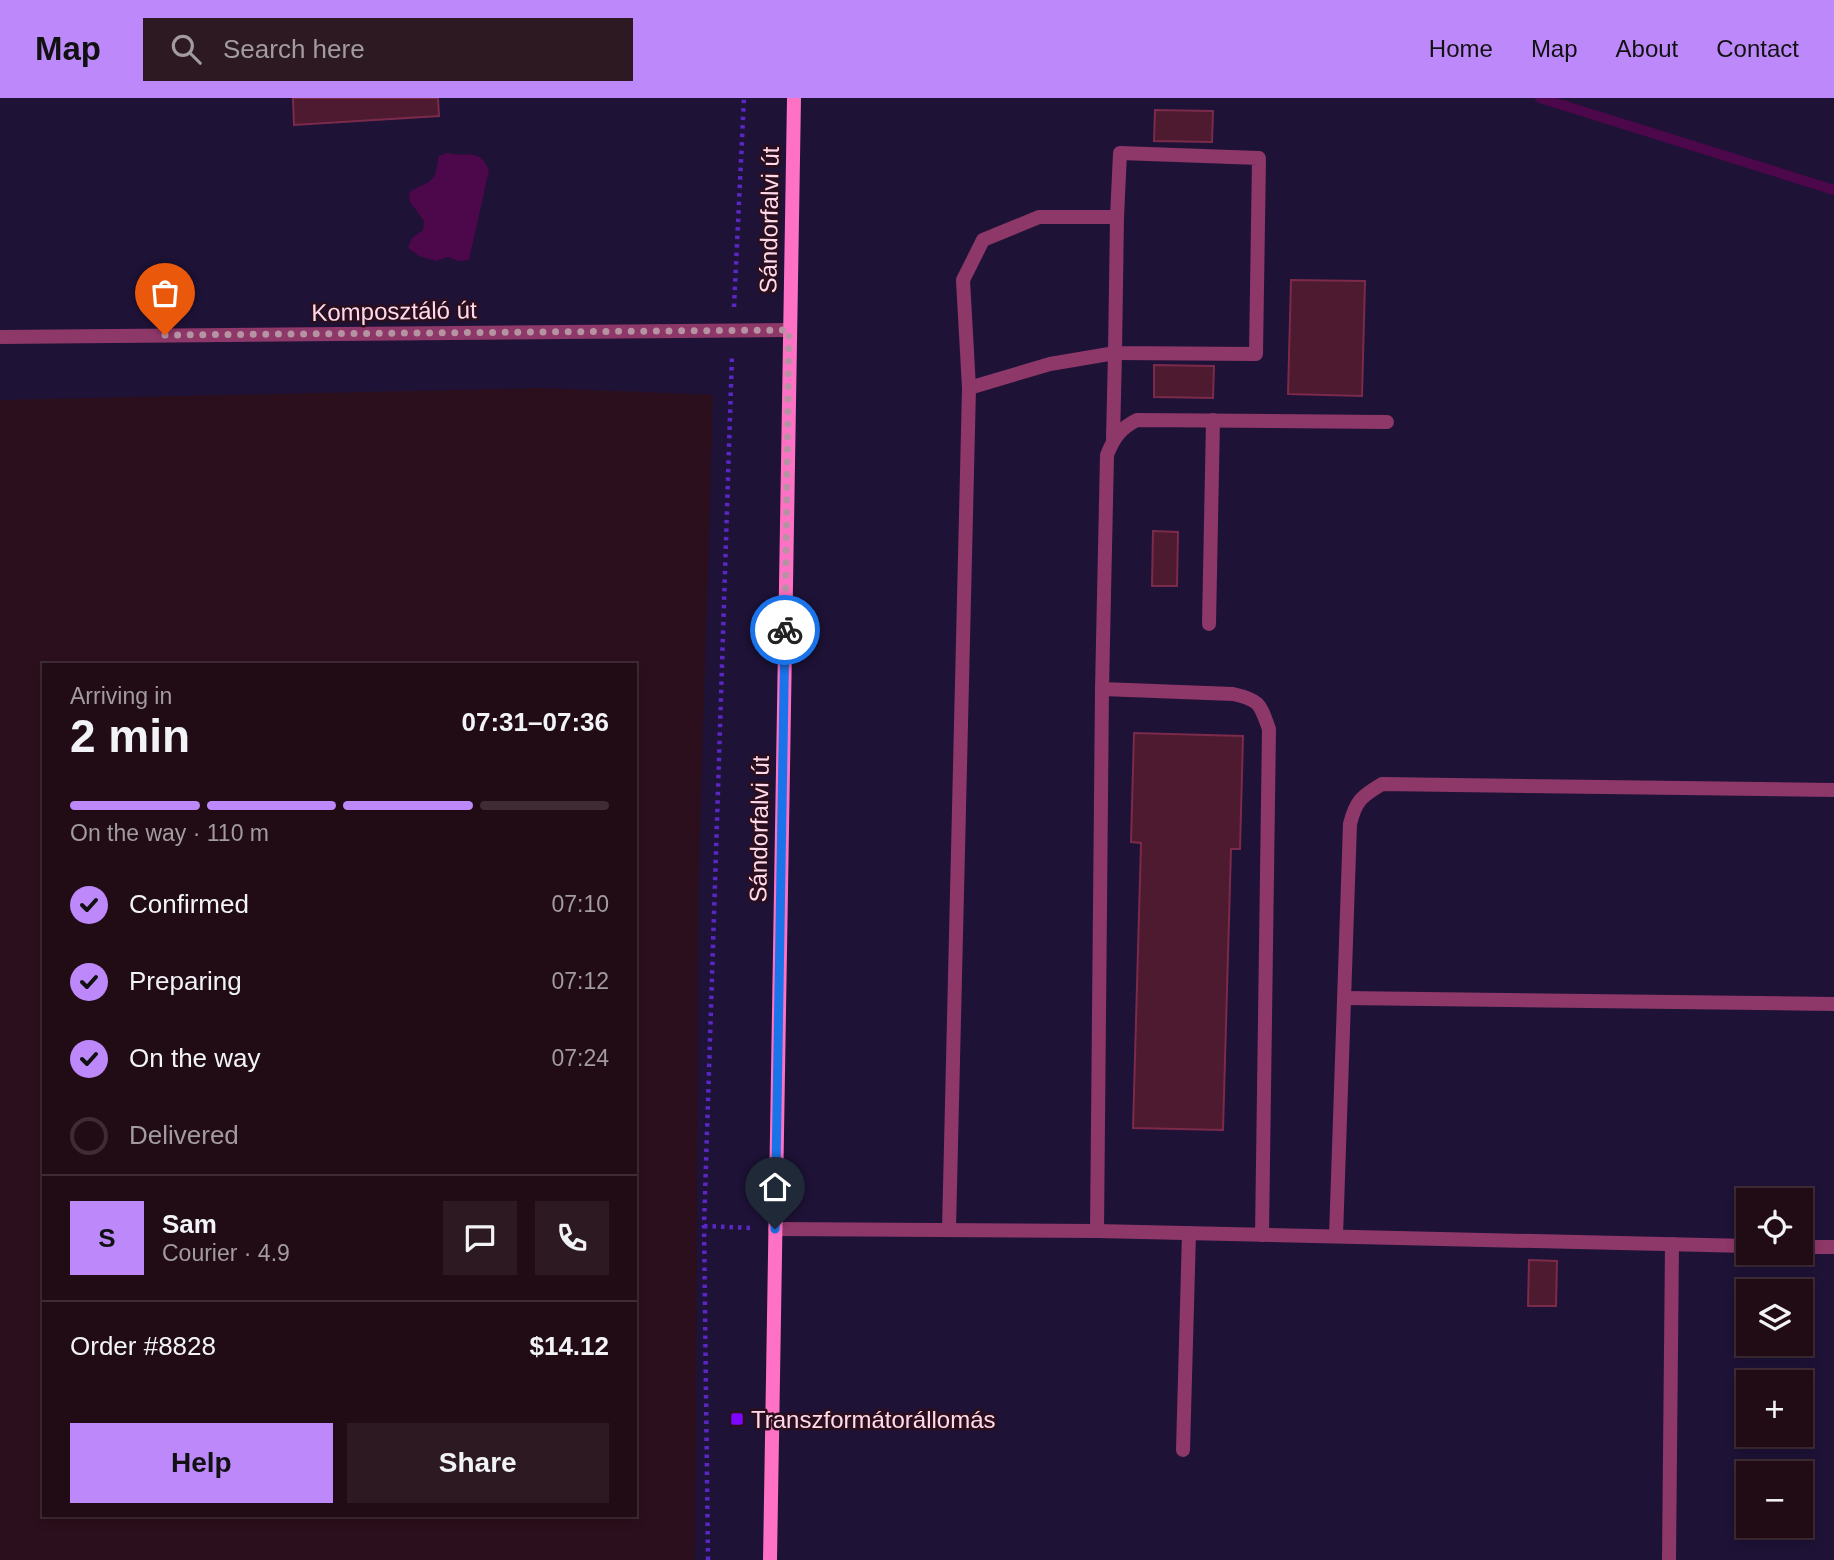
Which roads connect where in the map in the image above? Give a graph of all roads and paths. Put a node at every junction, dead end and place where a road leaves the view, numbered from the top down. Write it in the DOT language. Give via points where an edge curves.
graph roads {
  1 [pos="744,98"];
  2 [pos="794,98"];
  3 [pos="1118,217"];
  4 [pos="733,330"];
  5 [pos="789,330"];
  6 [pos="0,337"];
  7 [pos="1115,353"];
  8 [pos="968,388"];
  9 [pos="1213,420"];
  10 [pos="1387,422"];
  11 [pos="1113,439"];
  12 [pos="1209,624"];
  13 [pos="1102,689"];
  14 [pos="1834,790"];
  15 [pos="1344,998"];
  16 [pos="1834,1004"];
  17 [pos="704,1226"];
  18 [pos="775,1229"];
  19 [pos="949,1229"];
  20 [pos="1097,1231"];
  21 [pos="1189,1233"];
  22 [pos="1262,1235"];
  23 [pos="1336,1236"];
  24 [pos="1672,1244"];
  25 [pos="1736,1246"];
  26 [pos="1813,1247"];
  27 [pos="1834,1247"];
  28 [pos="1183,1450"];
  29 [pos="708,1560"];
  30 [pos="770,1560"];
  31 [pos="1669,1560"];
  1 -- 4 [label="path"];
  2 -- 5 [label="main road, Sándorfalvi út"];
  3 -- 7 [label="street"];
  3 -- 7 [label="street" via="1120,153 1259,158 1256,354"];
  3 -- 8 [label="street" via="1040,217 983,240 963,280"];
  4 -- 5 [label="street, Komposztáló út"];
  4 -- 6 [label="street, Komposztáló út"];
  4 -- 17 [label="path"];
  5 -- 18 [label="main road, Sándorfalvi út"];
  7 -- 8 [label="street" via="1050,364"];
  7 -- 11 [label="street"];
  8 -- 19 [label="street"];
  9 -- 10 [label="street"];
  9 -- 11 [label="street" via="1138,419"];
  9 -- 12 [label="street"];
  11 -- 13 [label="street" via="1107,454"];
  13 -- 20 [label="street"];
  13 -- 22 [label="street" via="1250,698 1261,708 1269,729"];
  14 -- 15 [label="street" via="1382,784 1354,807 1350,824"];
  15 -- 16 [label="street"];
  15 -- 23 [label="street"];
  17 -- 18 [label="path"];
  17 -- 29 [label="path"];
  18 -- 19 [label="street"];
  18 -- 30 [label="main road, Sándorfalvi út"];
  19 -- 20 [label="street"];
  20 -- 21 [label="street"];
  21 -- 22 [label="street"];
  21 -- 28 [label="street"];
  22 -- 23 [label="street"];
  23 -- 24 [label="street"];
  24 -- 25 [label="street"];
  24 -- 31 [label="street"];
  26 -- 27 [label="street"];
}
